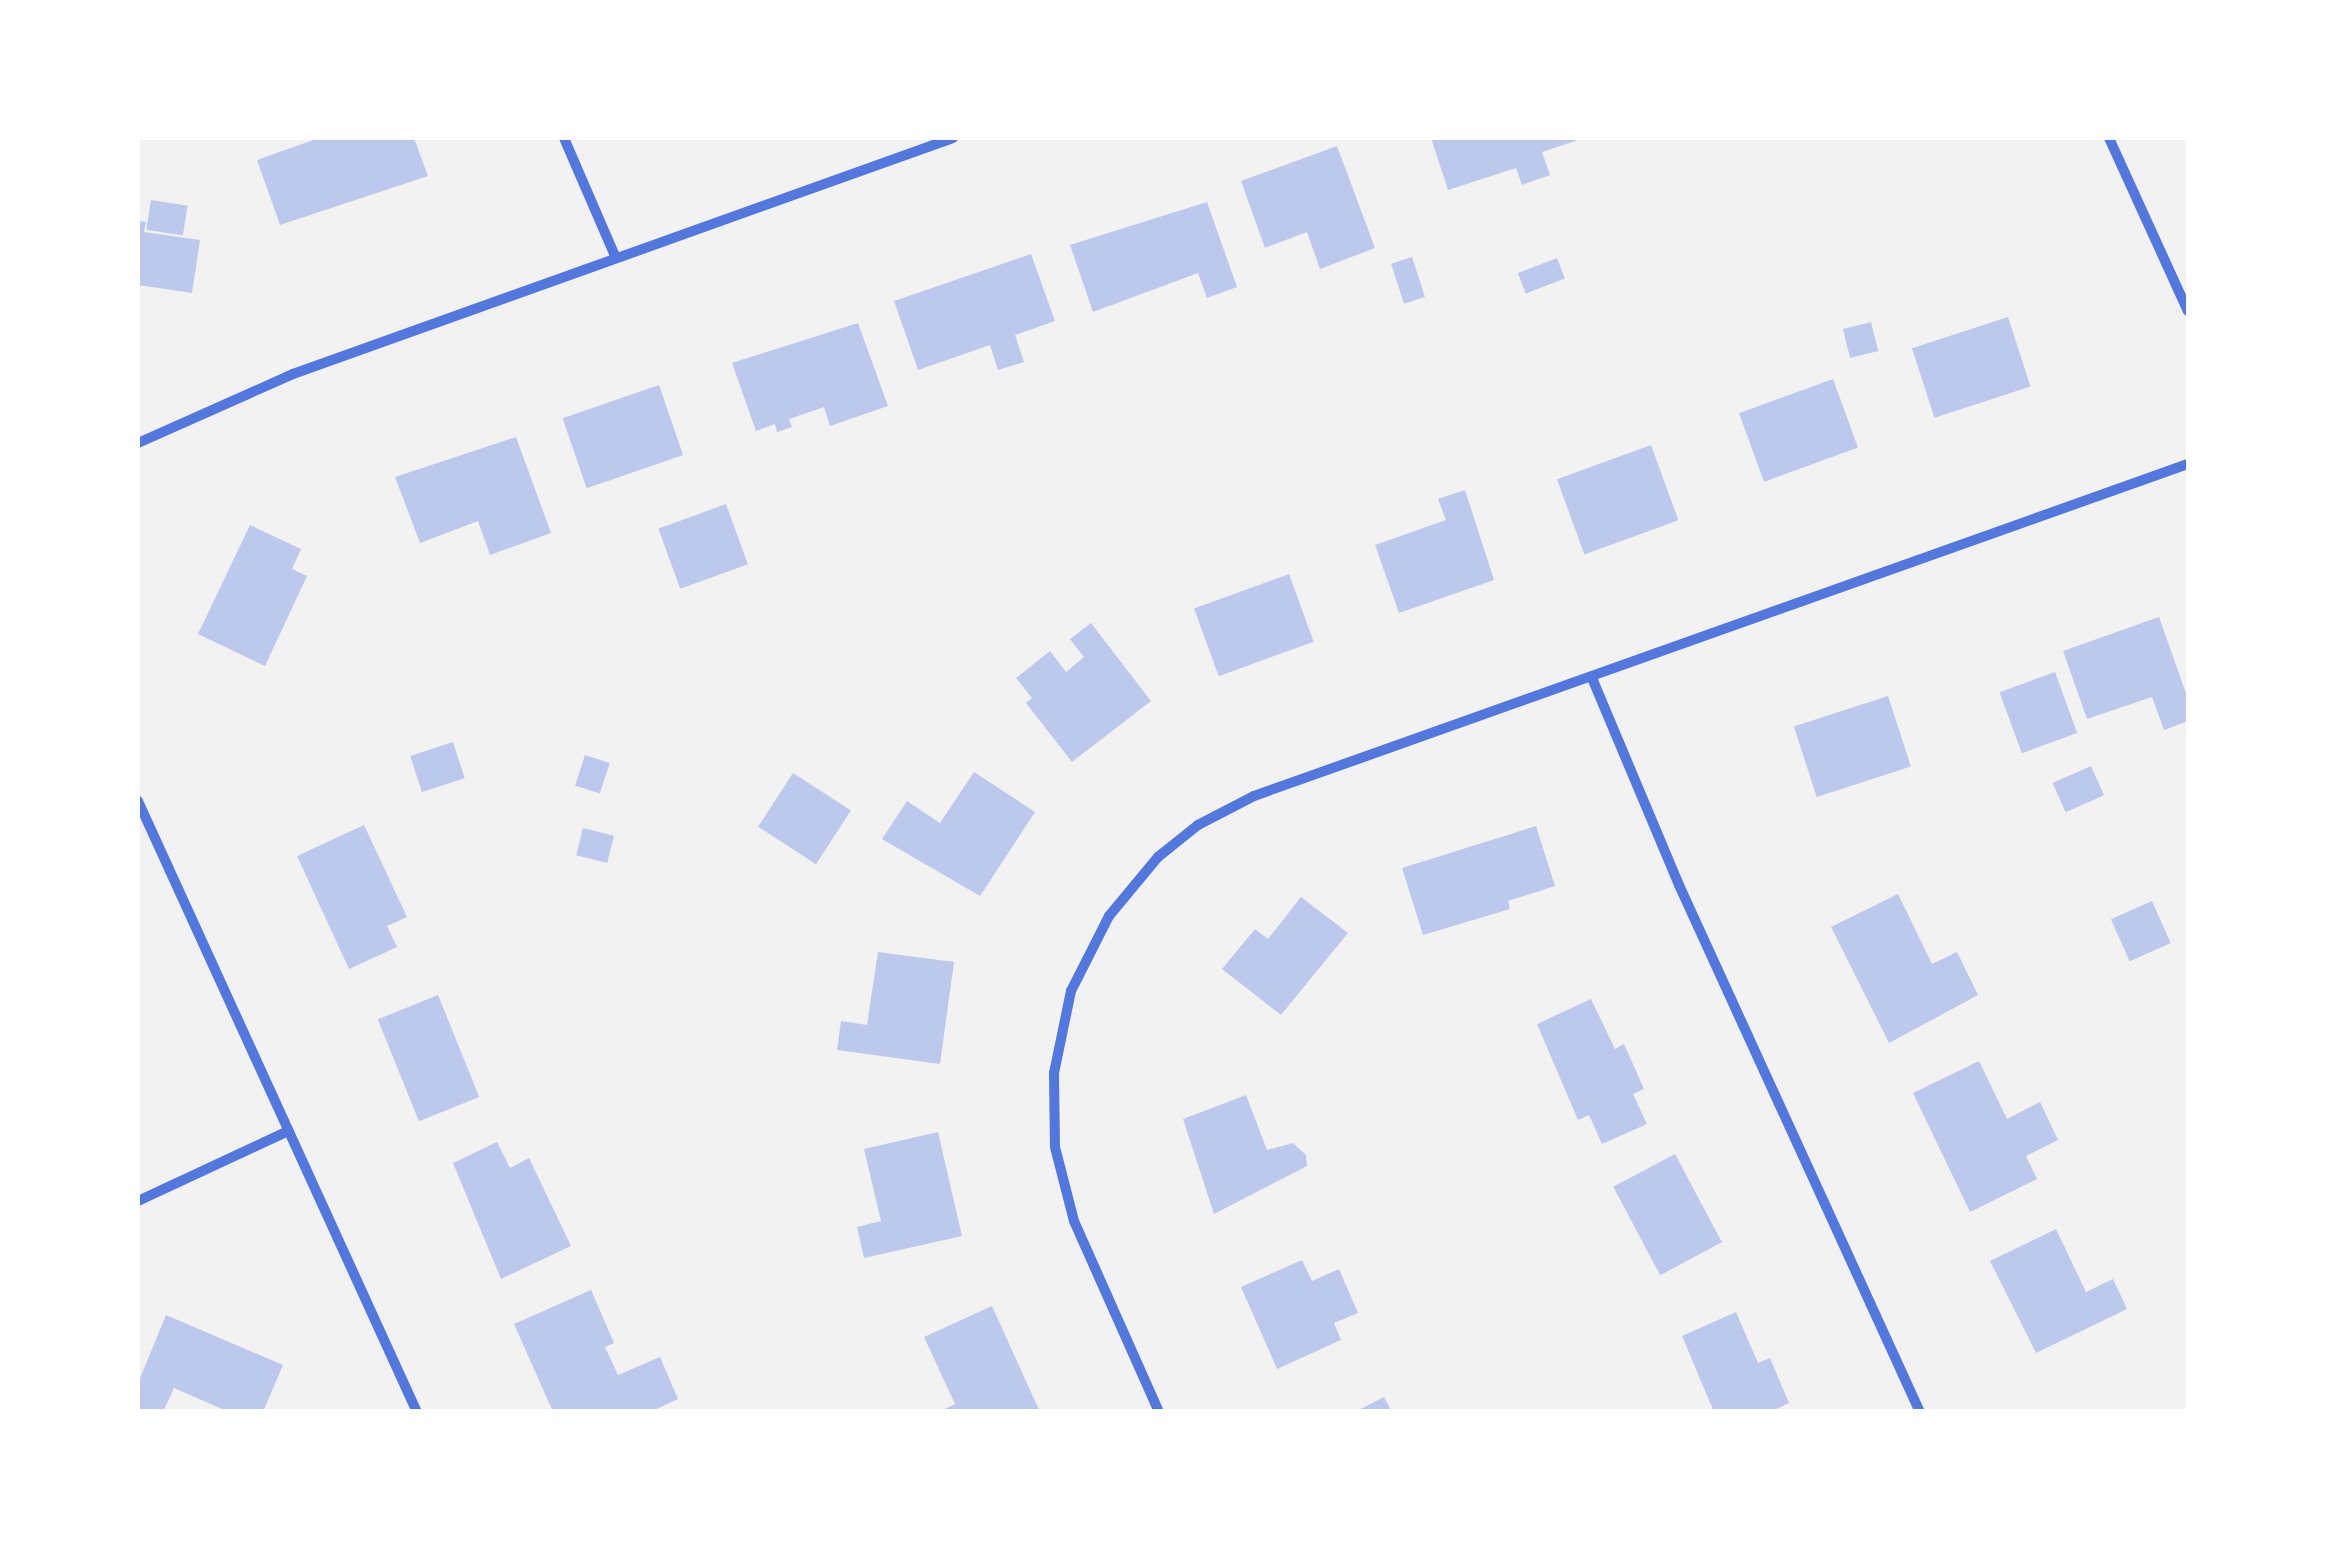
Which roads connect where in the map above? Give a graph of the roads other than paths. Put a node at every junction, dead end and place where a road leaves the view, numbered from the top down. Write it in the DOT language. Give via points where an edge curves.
graph roads {
  1 [pos="564,138"];
  2 [pos="953,138"];
  3 [pos="2109,138"];
  4 [pos="615,256"];
  5 [pos="2188,310"];
  6 [pos="138,443"];
  7 [pos="2188,464"];
  8 [pos="1592,678"];
  9 [pos="138,802"];
  10 [pos="288,1131"];
  11 [pos="138,1201"];
  12 [pos="417,1412"];
  13 [pos="1159,1412"];
  14 [pos="1920,1412"];
  1 -- 4 [label="street"];
  2 -- 4 [label="street"];
  3 -- 5 [label="street"];
  4 -- 6 [label="street" via="292,374"];
  7 -- 8 [label="street"];
  8 -- 13 [label="street" via="1254,796 1198,825 1158,857 1109,916 1071,991 1054,1072 1055,1147 1074,1221"];
  8 -- 14 [label="street" via="1679,885"];
  9 -- 10 [label="street"];
  10 -- 11 [label="street"];
  10 -- 12 [label="street"];
}
